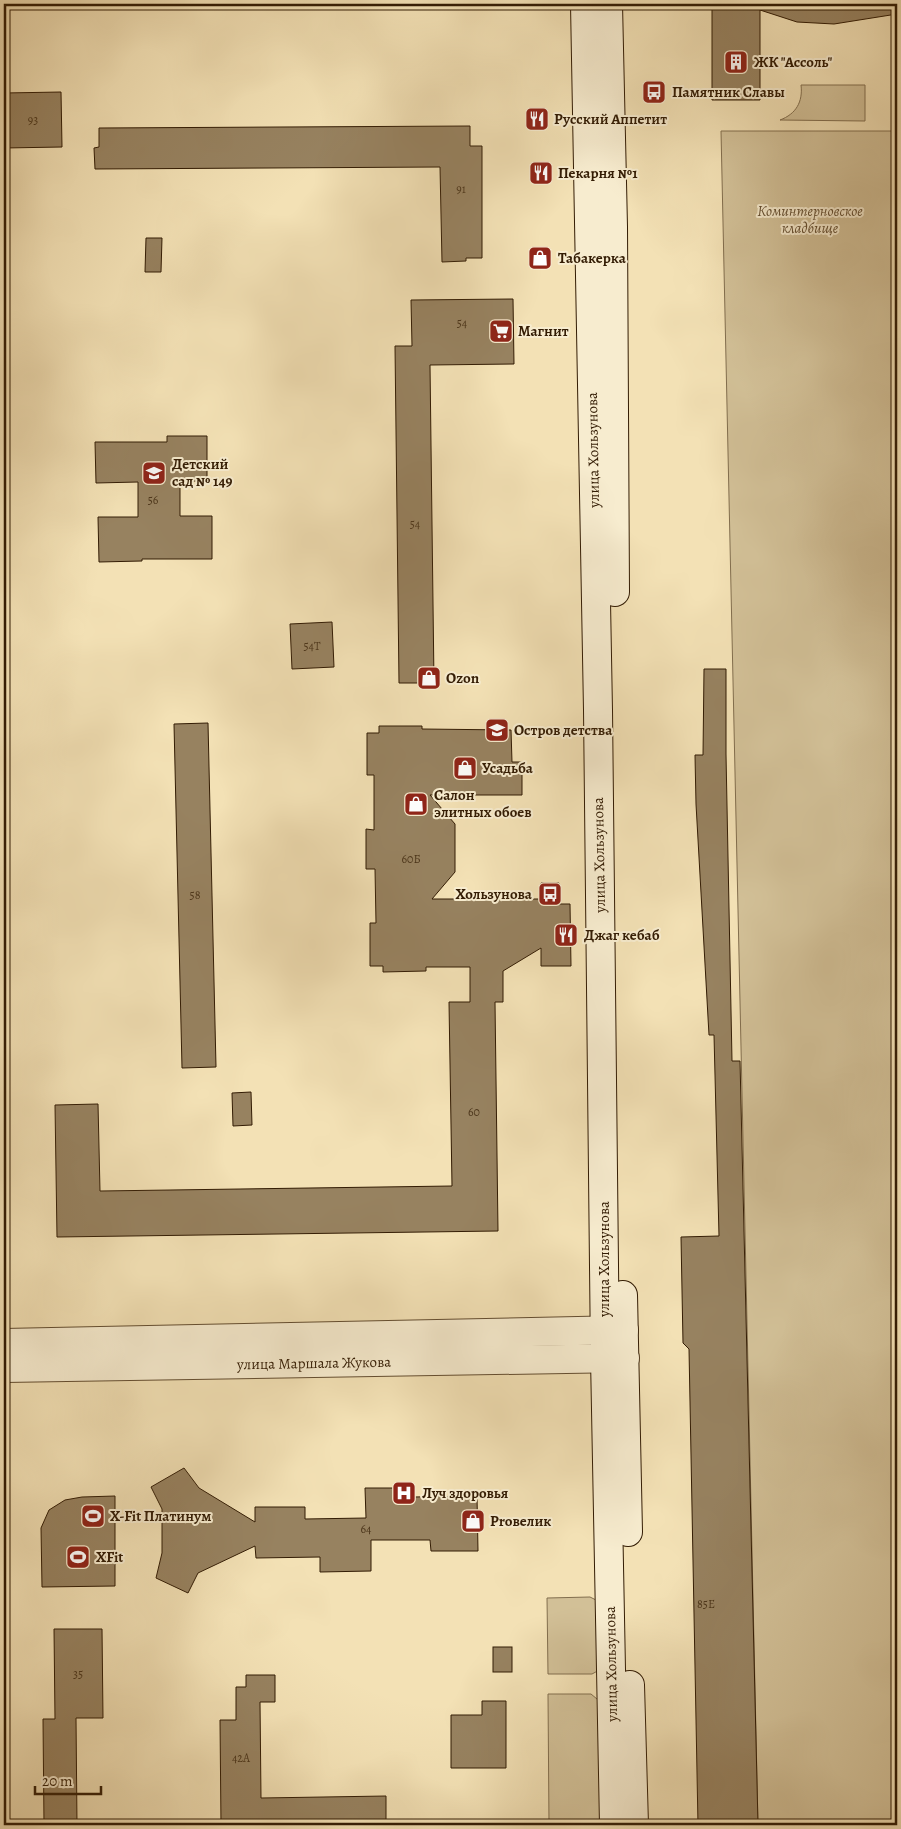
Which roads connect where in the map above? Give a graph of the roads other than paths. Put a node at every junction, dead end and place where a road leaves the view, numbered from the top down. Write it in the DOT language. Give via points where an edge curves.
graph roads {
  1 [pos="585,4"];
  2 [pos="608,4"];
  3 [pos="614,1331"];
  4 [pos="4,1343"];
  5 [pos="615,1358"];
  6 [pos="4,1368"];
  7 [pos="614,1825"];
  8 [pos="634,1825"];
  1 -- 3 [label="main road, улица Хользунова"];
  2 -- 3 [label="main road, улица Хользунова" via="613,227 616,855"];
  3 -- 4 [label="main road, улица Маршала Жукова"];
  3 -- 5 [label="main road, улица Хользунова"];
  5 -- 6 [label="main road, улица Маршала Жукова"];
  5 -- 7 [label="main road, улица Хользунова"];
  5 -- 8 [label="main road, улица Хользунова"];
}
